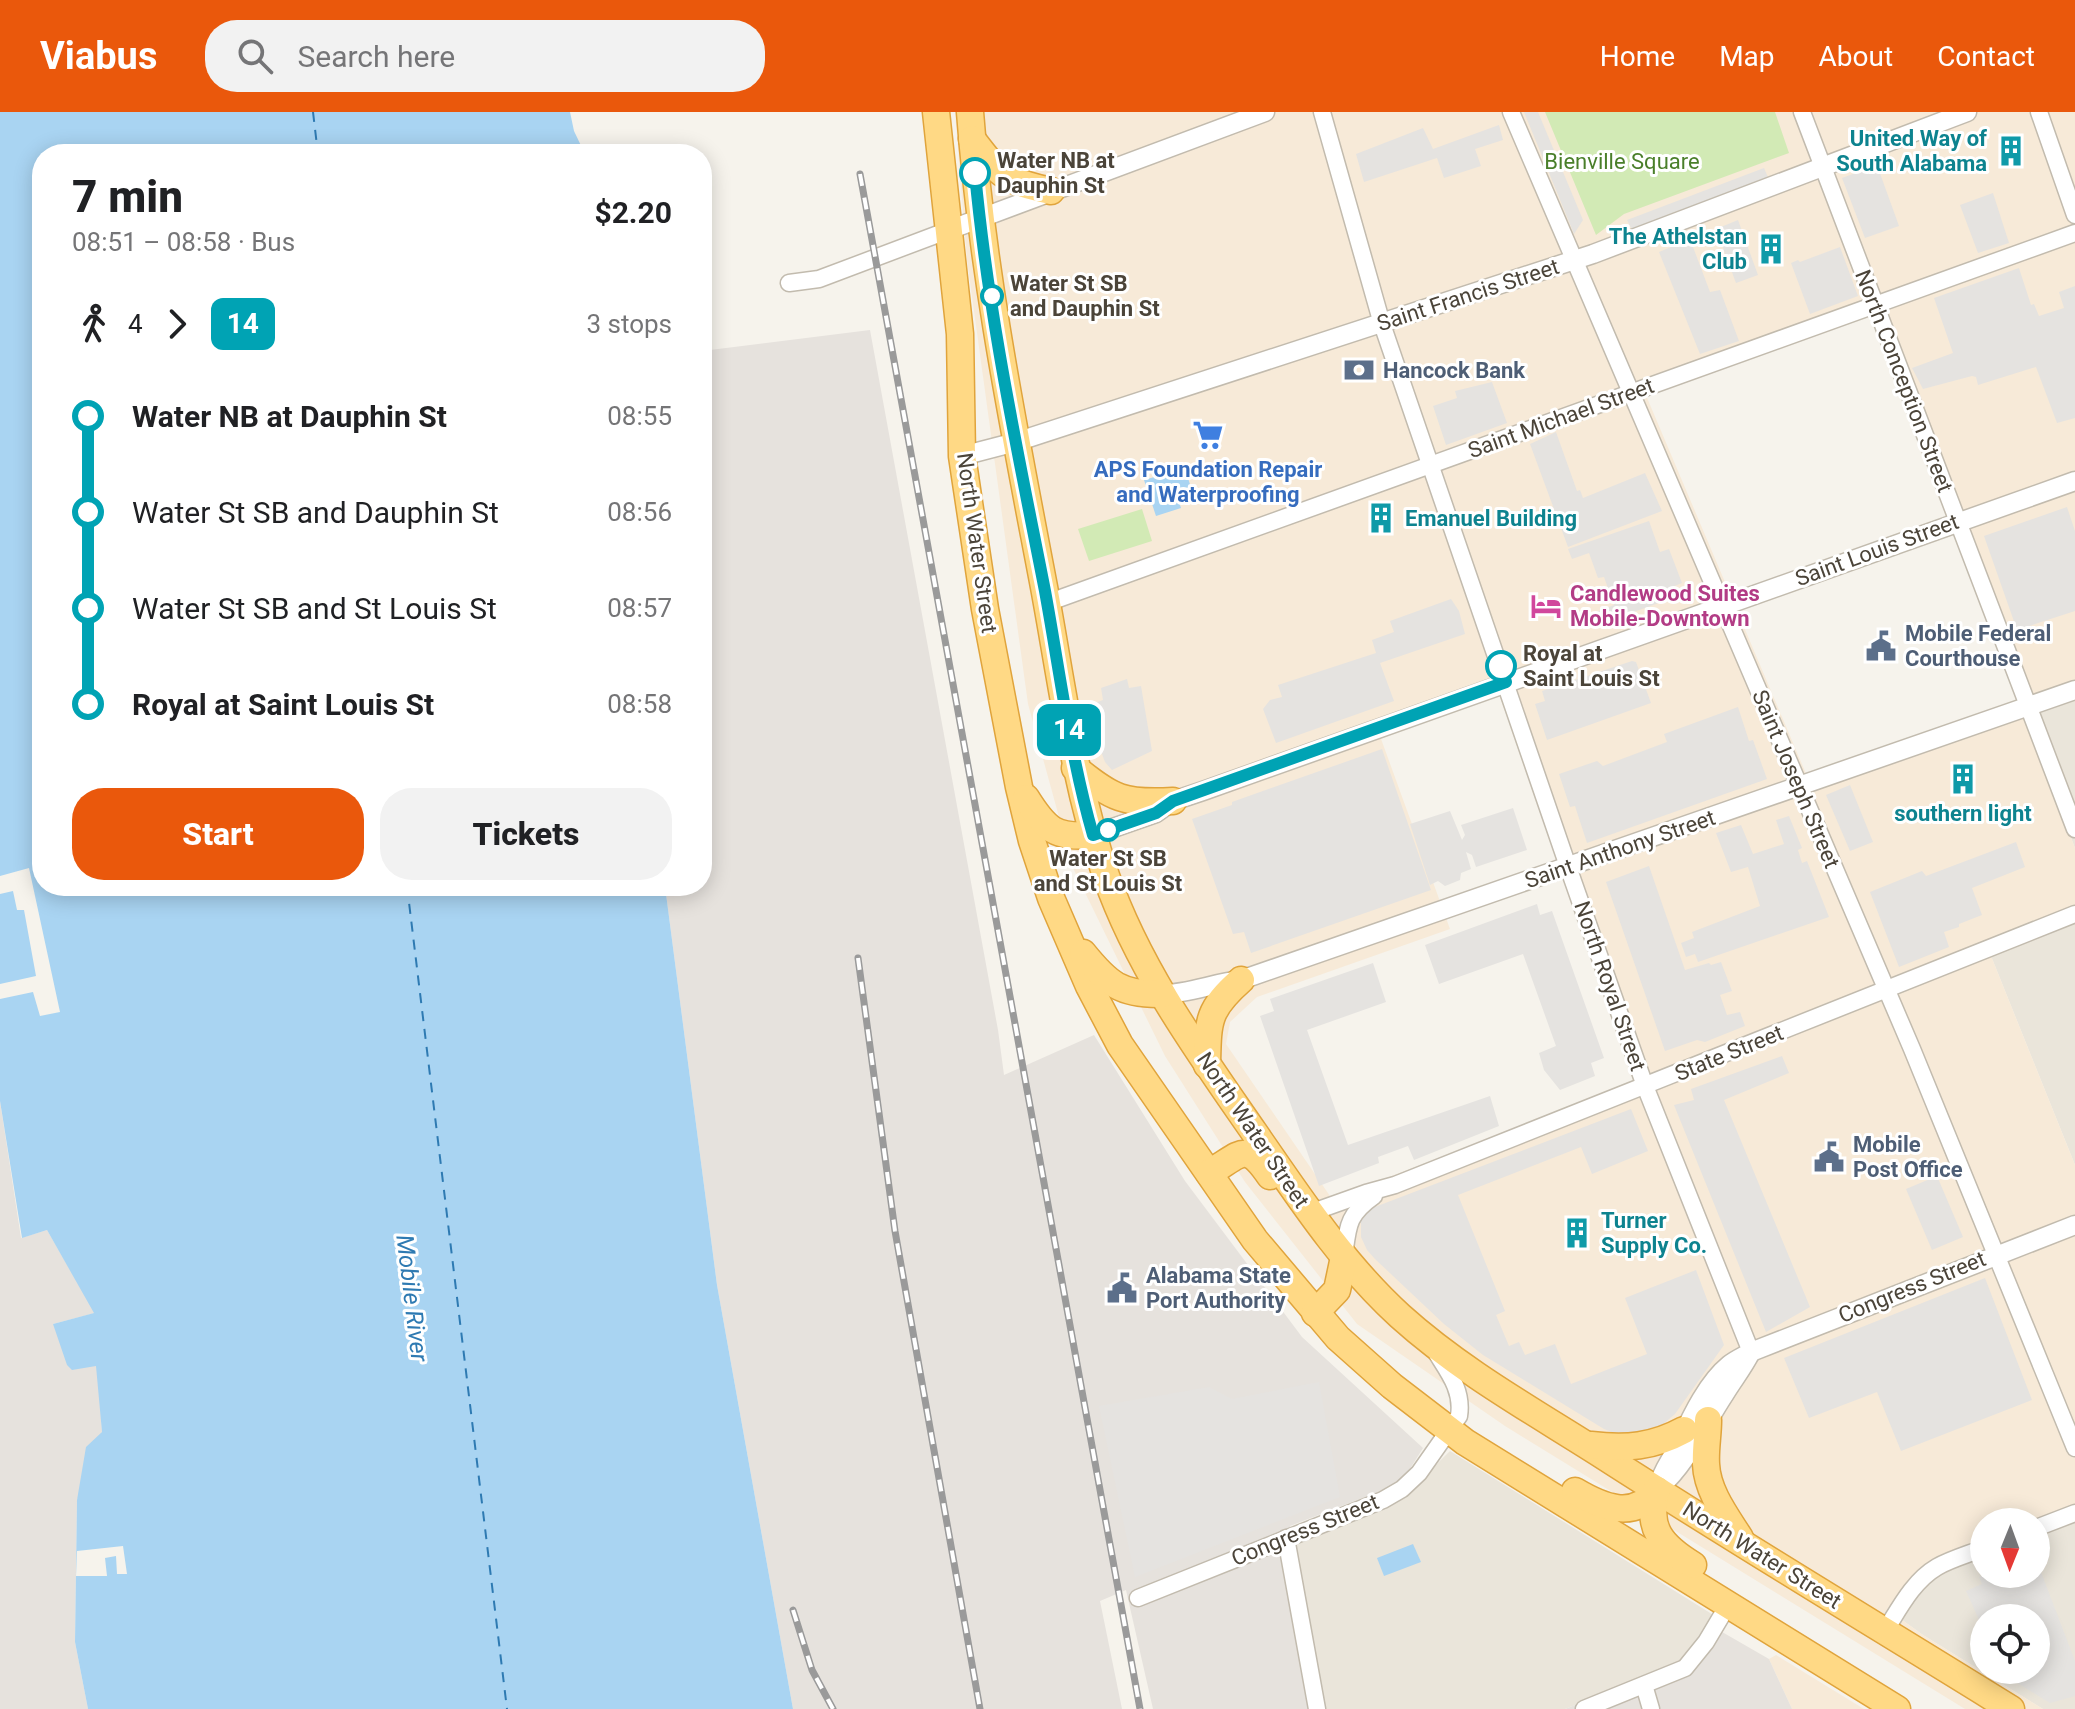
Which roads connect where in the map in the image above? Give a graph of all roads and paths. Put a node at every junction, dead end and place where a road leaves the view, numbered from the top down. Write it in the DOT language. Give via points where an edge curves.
graph roads {
  1 [pos="936,112"];
  2 [pos="970,112"];
  3 [pos="1265,112"];
  4 [pos="1322,112"];
  5 [pos="1511,112"];
  6 [pos="1802,112"];
  7 [pos="1967,112"];
  8 [pos="2039,112"];
  9 [pos="972,139"];
  10 [pos="1823,168"];
  11 [pos="1051,191"];
  12 [pos="2075,215"];
  13 [pos="979,219"];
  14 [pos="949,230"];
  15 [pos="2075,233"];
  16 [pos="1574,260"];
  17 [pos="789,283"];
  18 [pos="1875,306"];
  19 [pos="1382,324"];
  20 [pos="1633,392"];
  21 [pos="1016,442"];
  22 [pos="962,456"];
  23 [pos="1430,465"];
  24 [pos="2075,481"];
  25 [pos="1957,522"];
  26 [pos="1047,603"];
  27 [pos="1723,605"];
  28 [pos="1506,682"];
  29 [pos="2075,690"];
  30 [pos="2027,707"];
  31 [pos="1075,768"];
  32 [pos="1019,787"];
  33 [pos="1799,787"];
  34 [pos="1173,801"];
  35 [pos="2075,829"];
  36 [pos="1093,835"];
  37 [pos="1568,867"];
  38 [pos="1051,898"];
  39 [pos="2075,914"];
  40 [pos="1061,925"];
  41 [pos="1241,980"];
  42 [pos="1884,990"];
  43 [pos="1162,994"];
  44 [pos="1207,1065"];
  45 [pos="1645,1086"];
  46 [pos="1209,1173"];
  47 [pos="1382,1190"];
  48 [pos="1310,1213"];
  49 [pos="2075,1225"];
  50 [pos="1995,1254"];
  51 [pos="1344,1257"];
  52 [pos="1315,1313"];
  53 [pos="1427,1339"];
  54 [pos="1751,1352"];
  55 [pos="1696,1425"];
  56 [pos="1449,1431"];
  57 [pos="1585,1444"];
  58 [pos="1474,1447"];
  59 [pos="2075,1448"];
  60 [pos="1657,1490"];
  61 [pos="2075,1513"];
  62 [pos="2050,1523"];
  63 [pos="1286,1538"];
  64 [pos="1744,1544"];
  65 [pos="1970,1554"];
  66 [pos="1138,1598"];
  67 [pos="1728,1605"];
  68 [pos="1885,1631"];
  69 [pos="1835,1672"];
  70 [pos="1644,1685"];
  71 [pos="1317,1709"];
  72 [pos="1584,1709"];
  73 [pos="1651,1709"];
  74 [pos="1897,1709"];
  75 [pos="2011,1709"];
  1 -- 14 [label="highway, North Water Street"];
  2 -- 9 [label="highway, North Water Street"];
  3 -- 11 [label="street"];
  4 -- 19 [label="street, North Royal Street"];
  5 -- 16 [label="street, Saint Joseph Street"];
  6 -- 10 [label="street, North Conception Street"];
  7 -- 10 [label="street, Saint Francis Street"];
  8 -- 12 [label="street"];
  9 -- 11 [label="highway" via="999,173"];
  9 -- 13 [label="highway, North Water Street"];
  10 -- 16 [label="street, Saint Francis Street"];
  10 -- 18 [label="street, North Conception Street"];
  11 -- 13 [label="street"];
  13 -- 14 [label="street"];
  13 -- 21 [label="highway, North Water Street"];
  14 -- 17 [label="street" via="819,279"];
  14 -- 22 [label="highway, North Water Street" via="960,334"];
  15 -- 18 [label="street, Saint Michael Street"];
  16 -- 19 [label="street, Saint Francis Street"];
  16 -- 20 [label="street, Saint Joseph Street"];
  18 -- 20 [label="street, Saint Michael Street"];
  18 -- 25 [label="street, North Conception Street"];
  19 -- 21 [label="street, Saint Francis Street"];
  19 -- 23 [label="street, North Royal Street"];
  20 -- 23 [label="street, Saint Michael Street"];
  20 -- 27 [label="street, Saint Joseph Street"];
  21 -- 22 [label="street, Saint Francis Street"];
  21 -- 26 [label="highway, North Water Street"];
  22 -- 32 [label="highway, North Water Street"];
  23 -- 26 [label="street, Saint Michael Street"];
  23 -- 28 [label="street, North Royal Street"];
  24 -- 25 [label="street, Saint Louis Street"];
  25 -- 27 [label="street, Saint Louis Street"];
  25 -- 30 [label="street, North Conception Street"];
  26 -- 31 [label="highway, North Water Street"];
  27 -- 28 [label="street, Saint Louis Street"];
  27 -- 33 [label="street, Saint Joseph Street"];
  28 -- 34 [label="street, Saint Louis Street"];
  28 -- 37 [label="street, North Royal Street"];
  29 -- 30 [label="street, Saint Anthony Street"];
  30 -- 33 [label="street, Saint Anthony Street"];
  30 -- 35 [label="street, North Conception Street"];
  31 -- 34 [label="highway" via="1122,800"];
  31 -- 36 [label="highway, North Water Street"];
  32 -- 36 [label="highway" via="1047,827 1061,835"];
  32 -- 38 [label="highway, North Water Street"];
  33 -- 37 [label="street, Saint Anthony Street"];
  33 -- 42 [label="street, Saint Joseph Street"];
  34 -- 36 [label="street, Saint Louis Street" via="1156,813"];
  36 -- 38 [label="highway" via="1057,858"];
  36 -- 43 [label="highway, North Water Street" via="1132,939"];
  37 -- 41 [label="street, Saint Anthony Street"];
  37 -- 45 [label="street, North Royal Street"];
  38 -- 40 [label="highway, North Water Street"];
  39 -- 42 [label="street, State Street"];
  40 -- 43 [label="highway" via="1117,987 1139,995"];
  40 -- 46 [label="highway, North Water Street" via="1120,1045"];
  41 -- 43 [label="street, Saint Anthony Street"];
  41 -- 44 [label="highway" via="1214,1009"];
  42 -- 45 [label="street, State Street"];
  42 -- 50 [label="street, Saint Joseph Street"];
  43 -- 44 [label="highway, North Water Street"];
  44 -- 48 [label="highway, North Water Street"];
  45 -- 47 [label="street, State Street"];
  45 -- 54 [label="street, North Royal Street"];
  46 -- 48 [label="highway" via="1239,1155 1253,1155 1286,1198"];
  46 -- 52 [label="highway, North Water Street"];
  47 -- 48 [label="street, State Street"];
  47 -- 51 [label="street, State Street" via="1354,1211"];
  48 -- 51 [label="highway, North Water Street"];
  49 -- 50 [label="street, Congress Street"];
  50 -- 54 [label="street, Congress Street"];
  50 -- 59 [label="street, Saint Joseph Street"];
  51 -- 52 [label="highway" via="1337,1290"];
  51 -- 53 [label="highway, North Water Street"];
  52 -- 56 [label="highway, North Water Street"];
  53 -- 56 [label="street" via="1459,1393 1459,1416"];
  53 -- 57 [label="highway, North Water Street"];
  54 -- 55 [label="street, Congress Street" via="1741,1372"];
  54 -- 55 [label="street, Congress Street" via="1728,1365 1706,1393"];
  55 -- 57 [label="highway" via="1642,1447"];
  55 -- 60 [label="street, Congress Street" via="1661,1472"];
  55 -- 60 [label="street, Congress Street" via="1675,1474"];
  55 -- 64 [label="highway" via="1708,1478"];
  56 -- 58 [label="highway, North Water Street"];
  56 -- 63 [label="street, Congress Street" via="1402,1489"];
  57 -- 60 [label="highway, North Water Street"];
  58 -- 60 [label="highway" via="1530,1464 1606,1507 1636,1507"];
  58 -- 67 [label="highway, North Water Street"];
  60 -- 64 [label="highway, North Water Street"];
  60 -- 69 [label="highway" via="1652,1517 1670,1549 1794,1628"];
  61 -- 62 [label="street"];
  63 -- 66 [label="street, Congress Street"];
  63 -- 71 [label="street"];
  64 -- 68 [label="highway, North Water Street"];
  65 -- 68 [label="street" via="1924,1576"];
  67 -- 69 [label="highway, North Water Street"];
  67 -- 70 [label="street" via="1685,1668"];
  68 -- 75 [label="highway, North Water Street"];
  69 -- 74 [label="highway, North Water Street"];
  70 -- 72 [label="street"];
  70 -- 73 [label="street"];
}
